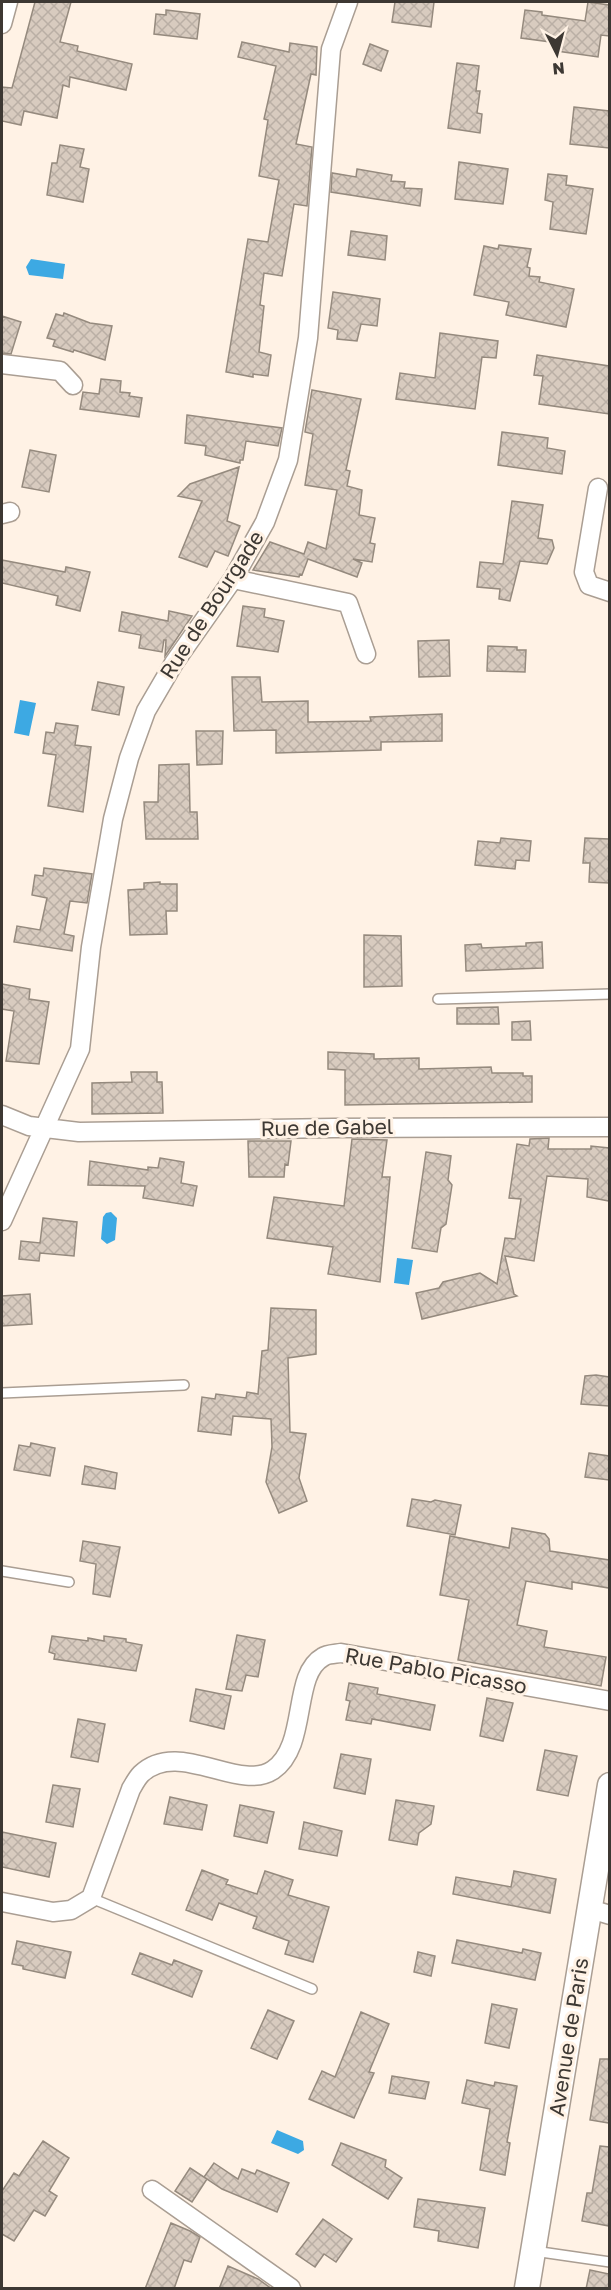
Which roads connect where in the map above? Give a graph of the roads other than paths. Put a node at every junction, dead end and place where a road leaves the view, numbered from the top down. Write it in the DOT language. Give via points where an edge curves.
graph roads {
  1 [pos="8,2"];
  2 [pos="348,2"];
  3 [pos="2,24"];
  4 [pos="2,364"];
  5 [pos="73,385"];
  6 [pos="598,488"];
  7 [pos="233,579"];
  8 [pos="609,592"];
  9 [pos="366,654"];
  10 [pos="609,994"];
  11 [pos="438,999"];
  12 [pos="2,1115"];
  13 [pos="609,1127"];
  14 [pos="44,1128"];
  15 [pos="2,1221"];
  16 [pos="184,1384"];
  17 [pos="2,1393"];
  18 [pos="2,1571"];
  19 [pos="69,1582"];
  20 [pos="609,1701"];
  21 [pos="609,1785"];
  22 [pos="91,1898"];
  23 [pos="2,1902"];
  24 [pos="599,1912"];
  25 [pos="312,1989"];
  26 [pos="152,2190"];
  27 [pos="534,2251"];
  28 [pos="609,2262"];
  29 [pos="291,2289"];
  30 [pos="527,2289"];
  1 -- 3 [label="street"];
  2 -- 7 [label="street, Rue de Bourgade" via="331,49 308,338 288,460 265,522"];
  4 -- 5 [label="street" via="60,371"];
  6 -- 8 [label="street" via="584,572 589,585"];
  7 -- 9 [label="street" via="348,603"];
  7 -- 14 [label="street, Rue de Bourgade" via="174,663 146,711 129,758 113,819 93,935 80,1049"];
  10 -- 11 [label="lane"];
  12 -- 14 [label="street, Rue de Gabel"];
  13 -- 14 [label="street, Rue de Gabel" via="79,1132"];
  14 -- 15 [label="street, Rue de Bourgade"];
  16 -- 17 [label="lane"];
  18 -- 19 [label="lane"];
  20 -- 22 [label="street, Rue Pablo Picasso" via="341,1653 323,1657 309,1671 292,1745 271,1772 252,1776 179,1761 158,1763 141,1774 131,1789"];
  21 -- 24 [label="main road, Avenue de Paris"];
  22 -- 23 [label="street" via="71,1910 53,1912"];
  22 -- 25 [label="lane"];
  24 -- 27 [label="main road, Avenue de Paris"];
  26 -- 29 [label="street"];
  27 -- 28 [label="lane"];
  27 -- 30 [label="main road, Avenue de Paris"];
}
